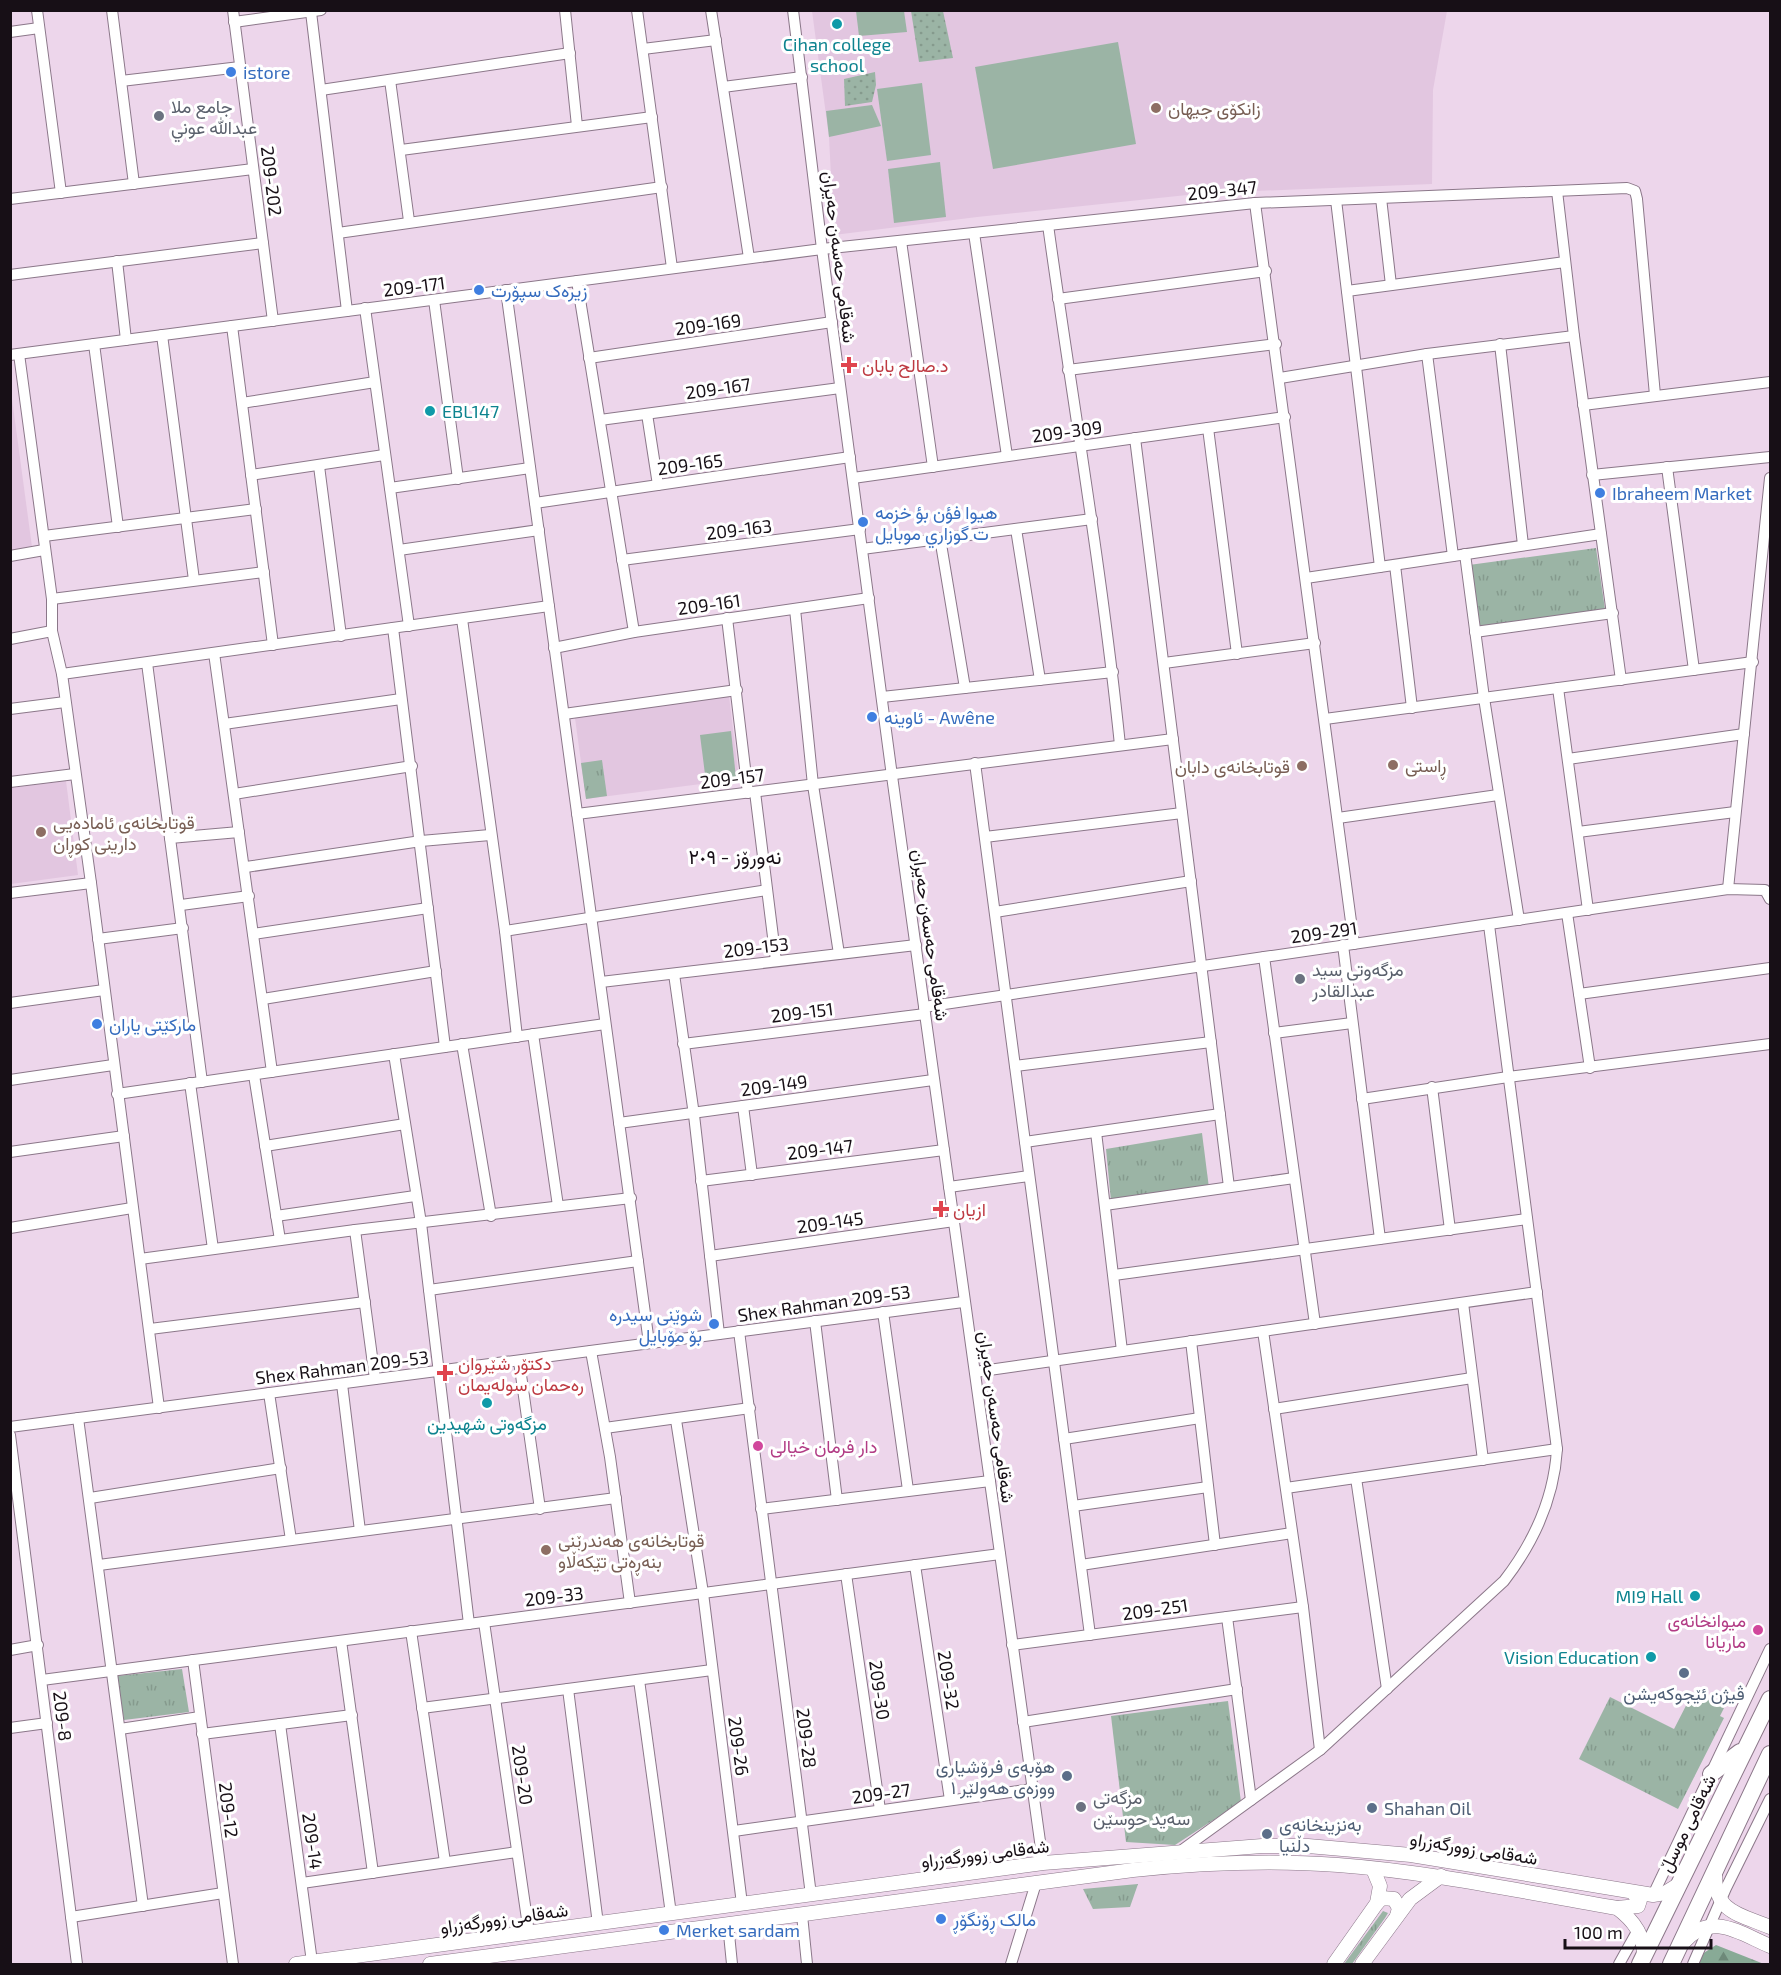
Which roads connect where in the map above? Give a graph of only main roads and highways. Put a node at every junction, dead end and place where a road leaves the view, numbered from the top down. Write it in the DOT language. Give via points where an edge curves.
graph roads {
  1 [pos="1770,1698"];
  2 [pos="1750,1740"];
  3 [pos="1770,1754"];
  4 [pos="1711,1774"];
  5 [pos="1373,1869"];
  6 [pos="1715,1870"];
  7 [pos="1441,1876"];
  8 [pos="1678,1885"];
  9 [pos="1634,1894"];
  10 [pos="1377,1903"];
  11 [pos="1617,1908"];
  12 [pos="1740,1914"];
  13 [pos="1397,1916"];
  14 [pos="571,1927"];
  15 [pos="1770,1927"];
  16 [pos="1733,1931"];
  17 [pos="573,1946"];
  18 [pos="1770,1946"];
  19 [pos="1679,1948"];
  20 [pos="1642,1960"];
  21 [pos="430,1964"];
  22 [pos="296,1965"];
  23 [pos="1334,1965"];
  24 [pos="1362,1965"];
  25 [pos="1671,1965"];
  1 -- 2 [label="highway, شەقامی موسڵ"];
  2 -- 4 [label="highway" via="1733,1759"];
  2 -- 8 [label="highway, شەقامی موسڵ"];
  3 -- 6 [label="highway"];
  5 -- 7 [label="main road, شەقامی زوورگەزراو"];
  5 -- 10 [label="main road" via="1380,1886"];
  5 -- 17 [label="main road, شەقامی زوورگەزراو" via="1282,1863 1189,1864"];
  6 -- 12 [label="main road" via="1721,1903"];
  6 -- 19 [label="highway"];
  7 -- 11 [label="main road, شەقامی زوورگەزراو"];
  7 -- 13 [label="main road" via="1420,1890"];
  8 -- 9 [label="main road, شەقامی زوورگەزراو" via="1665,1893"];
  8 -- 20 [label="highway, شەقامی موسڵ"];
  9 -- 11 [label="main road" via="1640,1899 1638,1906"];
  9 -- 14 [label="main road, شەقامی زوورگەزراو" via="1445,1860 1262,1846 1043,1863"];
  10 -- 13 [label="main road" via="1382,1898 1394,1899 1400,1908"];
  10 -- 23 [label="main road"];
  11 -- 20 [label="main road" via="1638,1930"];
  12 -- 15 [label="main road"];
  12 -- 16 [label="main road" via="1731,1913 1725,1918 1726,1926"];
  13 -- 24 [label="main road"];
  14 -- 17 [label="main road"];
  14 -- 22 [label="main road, شەقامی زوورگەزراو"];
  16 -- 18 [label="main road"];
  16 -- 19 [label="main road" via="1712,1924 1700,1928"];
  17 -- 21 [label="main road, شەقامی زوورگەزراو"];
  19 -- 25 [label="highway"];
}
